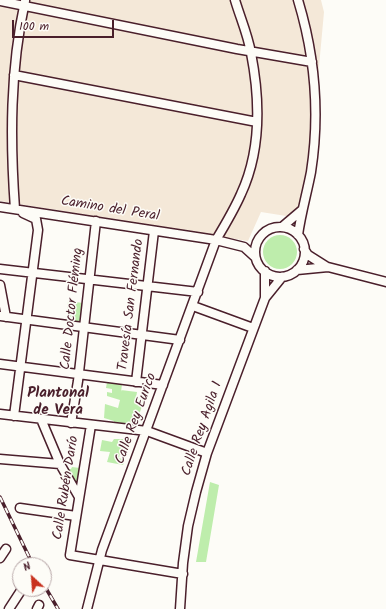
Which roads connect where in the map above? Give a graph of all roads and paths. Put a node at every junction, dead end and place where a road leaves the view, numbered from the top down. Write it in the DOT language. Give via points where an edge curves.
graph roads {
  1 [pos="235,0"];
  2 [pos="298,0"];
  3 [pos="0,1"];
  4 [pos="24,2"];
  5 [pos="251,51"];
  6 [pos="312,62"];
  7 [pos="14,75"];
  8 [pos="257,122"];
  9 [pos="0,207"];
  10 [pos="18,209"];
  11 [pos="302,210"];
  12 [pos="96,221"];
  13 [pos="282,227"];
  14 [pos="154,231"];
  15 [pos="298,235"];
  16 [pos="259,238"];
  17 [pos="216,240"];
  18 [pos="240,246"];
  19 [pos="304,249"];
  20 [pos="255,257"];
  21 [pos="328,267"];
  22 [pos="0,269"];
  23 [pos="297,270"];
  24 [pos="265,271"];
  25 [pos="32,273"];
  26 [pos="282,277"];
  27 [pos="90,279"];
  28 [pos="386,282"];
  29 [pos="0,285"];
  30 [pos="148,286"];
  31 [pos="198,292"];
  32 [pos="265,298"];
  33 [pos="193,306"];
  34 [pos="3,317"];
  35 [pos="26,320"];
  36 [pos="84,328"];
  37 [pos="253,328"];
  38 [pos="142,335"];
  39 [pos="180,340"];
  40 [pos="0,364"];
  41 [pos="21,366"];
  42 [pos="79,374"];
  43 [pos="136,382"];
  44 [pos="163,385"];
  45 [pos="0,414"];
  46 [pos="14,416"];
  47 [pos="41,419"];
  48 [pos="71,423"];
  49 [pos="91,425"];
  50 [pos="146,432"];
  51 [pos="207,453"];
  52 [pos="0,459"];
  53 [pos="60,464"];
  54 [pos="79,497"];
  55 [pos="20,508"];
  56 [pos="76,516"];
  57 [pos="6,549"];
  58 [pos="0,558"];
  59 [pos="99,560"];
  60 [pos="183,574"];
  61 [pos="16,597"];
  62 [pos="8,609"];
  63 [pos="87,609"];
  64 [pos="180,609"];
  1 -- 5 [label="street, Calle Rey Eurico"];
  2 -- 6 [label="street"];
  3 -- 4 [label="street"];
  4 -- 5 [label="street"];
  4 -- 7 [label="street"];
  5 -- 6 [label="street"];
  5 -- 8 [label="street, Calle Rey Eurico" via="258,104"];
  6 -- 11 [label="street" via="315,82 315,138"];
  7 -- 8 [label="street"];
  7 -- 10 [label="street" via="11,156"];
  8 -- 17 [label="street, Calle Rey Eurico" via="251,164 242,193"];
  9 -- 10 [label="street, Camino del Peral"];
  10 -- 12 [label="street, Camino del Peral"];
  10 -- 25 [label="street" via="36,219 38,224"];
  11 -- 13 [label="street"];
  11 -- 15 [label="street"];
  12 -- 14 [label="street, Camino del Peral"];
  12 -- 27 [label="street, Calle Doctor Fléming"];
  13 -- 15 [label="street" via="293,230"];
  13 -- 16 [label="street" via="267,231"];
  14 -- 17 [label="street, Camino del Peral"];
  14 -- 30 [label="street, Travesía San Fernando"];
  15 -- 19 [label="street"];
  16 -- 18 [label="street"];
  16 -- 20 [label="street" via="255,247"];
  17 -- 18 [label="street, Camino del Peral"];
  17 -- 31 [label="street, Calle Rey Eurico"];
  18 -- 20 [label="street"];
  19 -- 21 [label="street" via="308,255"];
  19 -- 23 [label="street" via="304,256"];
  20 -- 24 [label="street"];
  21 -- 23 [label="street"];
  21 -- 28 [label="street"];
  22 -- 25 [label="street"];
  23 -- 26 [label="street"];
  24 -- 26 [label="street"];
  24 -- 32 [label="street, Calle Rey Agila I"];
  25 -- 27 [label="street"];
  25 -- 35 [label="street"];
  26 -- 32 [label="street, Calle Rey Agila I"];
  27 -- 30 [label="street"];
  27 -- 36 [label="street, Calle Doctor Fléming"];
  29 -- 34 [label="street"];
  30 -- 31 [label="street"];
  30 -- 38 [label="street, Travesía San Fernando"];
  31 -- 33 [label="street, Calle Rey Eurico"];
  32 -- 37 [label="street, Calle Rey Agila I"];
  33 -- 37 [label="street"];
  33 -- 39 [label="street, Calle Rey Eurico"];
  34 -- 35 [label="street"];
  35 -- 36 [label="street"];
  35 -- 41 [label="street"];
  36 -- 38 [label="street"];
  36 -- 42 [label="street, Calle Doctor Fléming"];
  37 -- 51 [label="street, Calle Rey Agila I"];
  38 -- 39 [label="street"];
  38 -- 43 [label="street, Travesía San Fernando"];
  39 -- 44 [label="street, Calle Rey Eurico"];
  40 -- 41 [label="street"];
  41 -- 42 [label="street"];
  41 -- 46 [label="street"];
  42 -- 43 [label="street"];
  42 -- 48 [label="street, Calle Doctor Fléming"];
  43 -- 44 [label="street"];
  44 -- 50 [label="street, Calle Rey Eurico"];
  45 -- 46 [label="street"];
  46 -- 47 [label="street"];
  47 -- 48 [label="street"];
  47 -- 53 [label="street"];
  48 -- 49 [label="street"];
  49 -- 50 [label="street"];
  49 -- 54 [label="street, Calle Rubén Darío"];
  50 -- 51 [label="street"];
  50 -- 59 [label="street, Calle Rey Eurico"];
  51 -- 60 [label="street, Calle Rey Agila I" via="188,526"];
  52 -- 53 [label="street"];
  53 -- 54 [label="street"];
  54 -- 56 [label="street, Calle Rubén Darío"];
  55 -- 56 [label="street"];
  56 -- 59 [label="street, Calle Rubén Darío" via="70,555"];
  57 -- 58 [label="street"];
  59 -- 60 [label="street"];
  59 -- 63 [label="street, Calle Rey Eurico"];
  60 -- 64 [label="street, Calle Rey Agila I"];
  61 -- 62 [label="street"];
}
